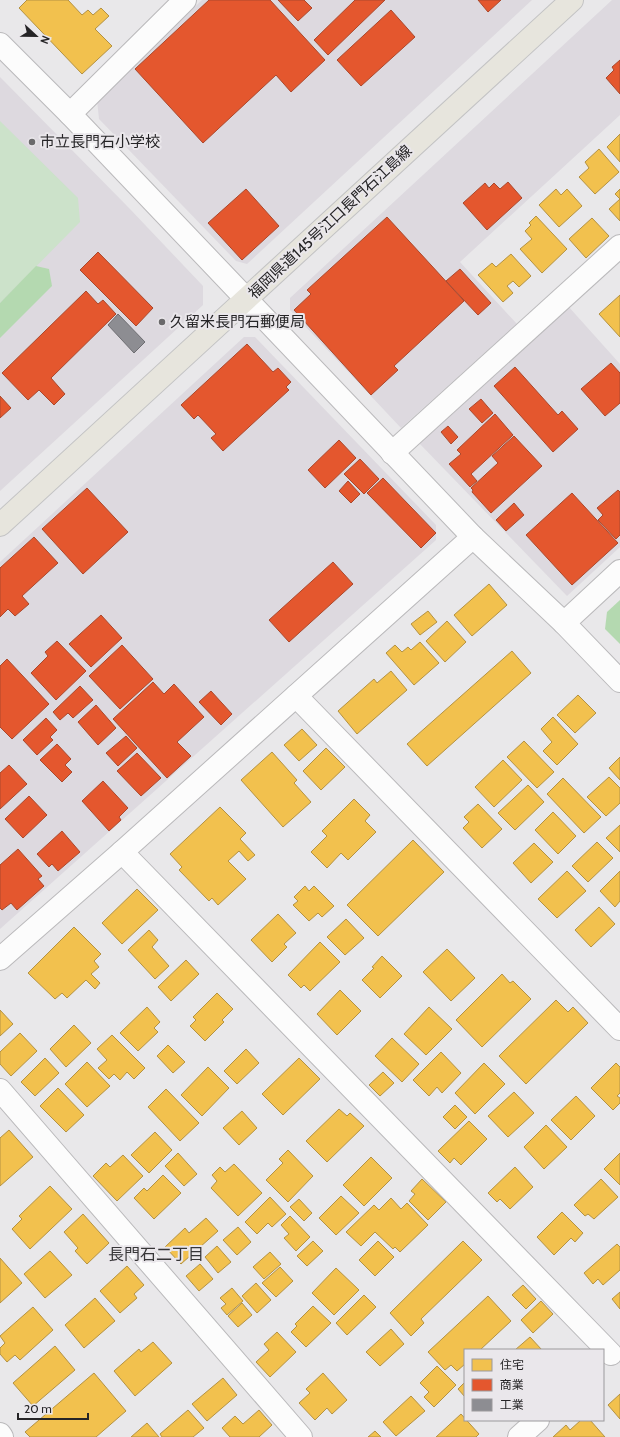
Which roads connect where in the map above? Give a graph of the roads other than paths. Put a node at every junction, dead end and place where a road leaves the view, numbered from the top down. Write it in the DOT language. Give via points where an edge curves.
graph roads {
  1 [pos="186,0"];
  2 [pos="572,0"];
  3 [pos="0,44"];
  4 [pos="70,114"];
  5 [pos="620,246"];
  6 [pos="246,300"];
  7 [pos="392,453"];
  8 [pos="0,525"];
  9 [pos="473,537"];
  10 [pos="620,571"];
  11 [pos="564,623"];
  12 [pos="620,681"];
  13 [pos="296,696"];
  14 [pos="122,852"];
  15 [pos="0,959"];
  16 [pos="620,1029"];
  17 [pos="0,1090"];
  18 [pos="611,1353"];
  19 [pos="537,1421"];
  20 [pos="0,1434"];
  21 [pos="2,1437"];
  22 [pos="301,1437"];
  23 [pos="520,1437"];
  1 -- 4 [label="street"];
  2 -- 6 [label="main road, 福岡県道145号江口長門石江島線"];
  3 -- 4 [label="street"];
  4 -- 6 [label="street"];
  5 -- 7 [label="street"];
  6 -- 7 [label="street"];
  6 -- 8 [label="main road, 福岡県道145号江口長門石江島線"];
  7 -- 9 [label="street"];
  9 -- 11 [label="street"];
  9 -- 13 [label="street"];
  10 -- 11 [label="street"];
  11 -- 12 [label="street"];
  13 -- 14 [label="street"];
  13 -- 16 [label="street"];
  14 -- 15 [label="street"];
  14 -- 18 [label="street"];
  17 -- 22 [label="street"];
  19 -- 23 [label="street"];
  20 -- 21 [label="street"];
}
